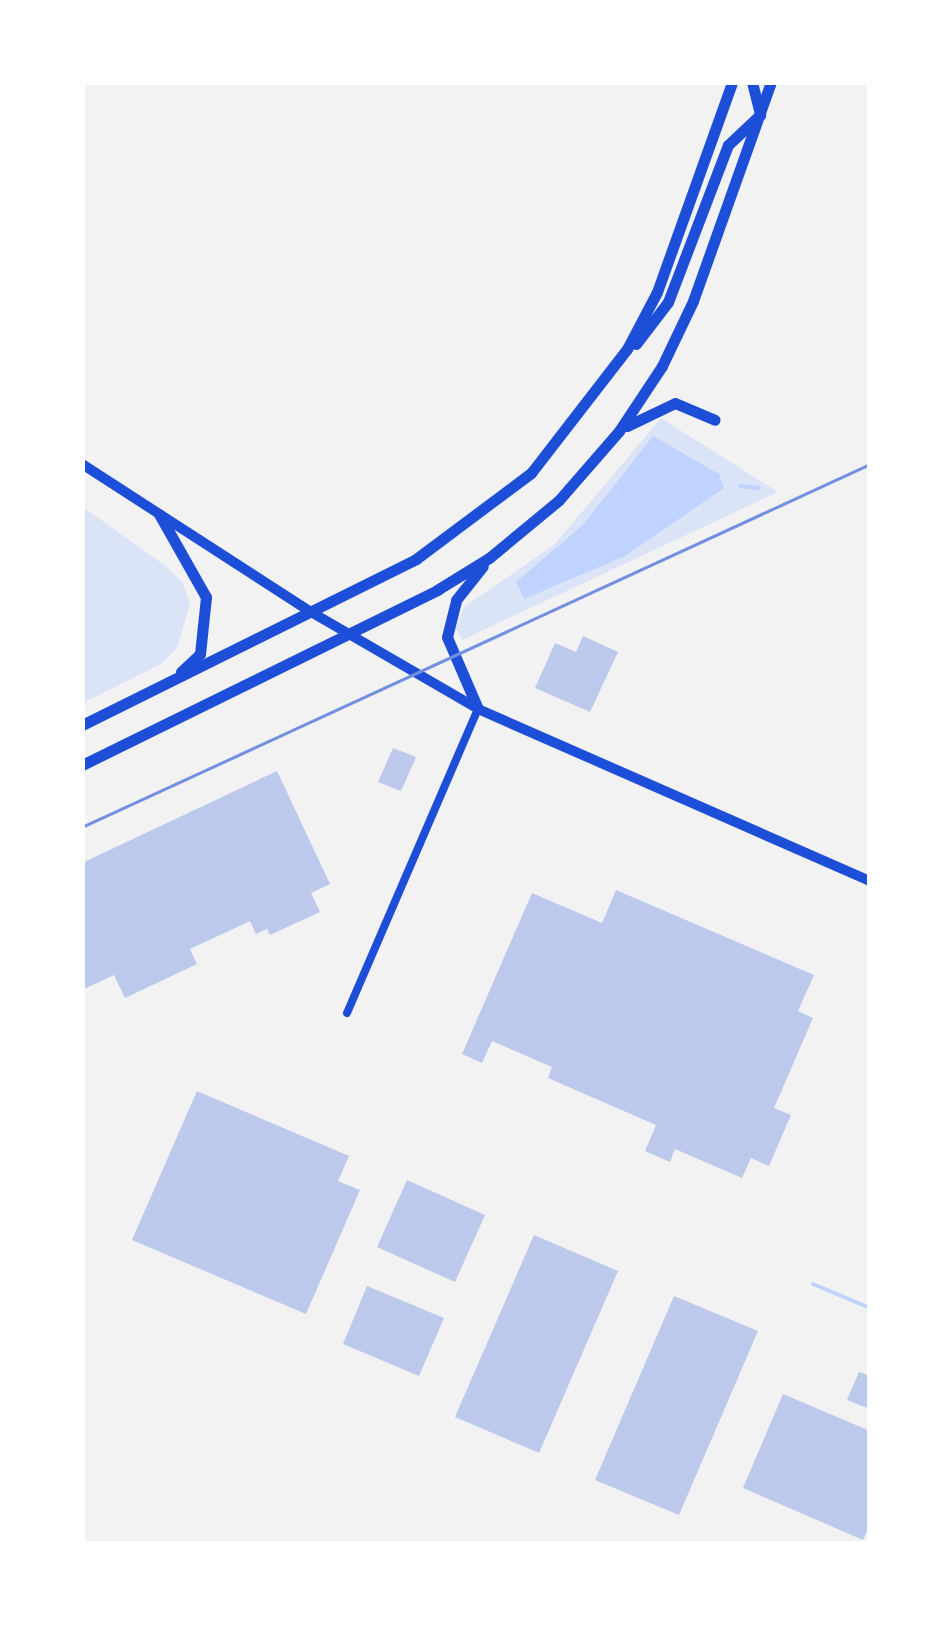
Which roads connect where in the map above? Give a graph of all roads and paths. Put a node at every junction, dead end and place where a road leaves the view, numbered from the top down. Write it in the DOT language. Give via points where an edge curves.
graph roads {
  1 [pos="732,82"];
  2 [pos="752,82"];
  3 [pos="771,82"];
  4 [pos="760,115"];
  5 [pos="606,382"];
  6 [pos="715,420"];
  7 [pos="619,432"];
  8 [pos="82,464"];
  9 [pos="159,514"];
  10 [pos="489,558"];
  11 [pos="311,612"];
  12 [pos="348,635"];
  13 [pos="170,682"];
  14 [pos="478,709"];
  15 [pos="82,725"];
  16 [pos="82,764"];
  17 [pos="870,881"];
  18 [pos="347,1013"];
  1 -- 5 [label="main road" via="656,292"];
  2 -- 4 [label="main road"];
  3 -- 4 [label="main road"];
  4 -- 5 [label="main road" via="728,145 668,302"];
  4 -- 7 [label="main road" via="684,322"];
  5 -- 11 [label="main road" via="530,473 464,529"];
  6 -- 7 [label="main road" via="675,403"];
  7 -- 10 [label="main road" via="559,500"];
  8 -- 9 [label="main road"];
  9 -- 11 [label="main road"];
  9 -- 13 [label="main road" via="199,577 208,613 200,654"];
  10 -- 12 [label="main road"];
  10 -- 14 [label="main road" via="456,600 447,637"];
  11 -- 12 [label="main road"];
  11 -- 13 [label="main road"];
  12 -- 14 [label="main road"];
  12 -- 16 [label="main road"];
  13 -- 15 [label="main road"];
  14 -- 17 [label="main road"];
  14 -- 18 [label="street"];
}
